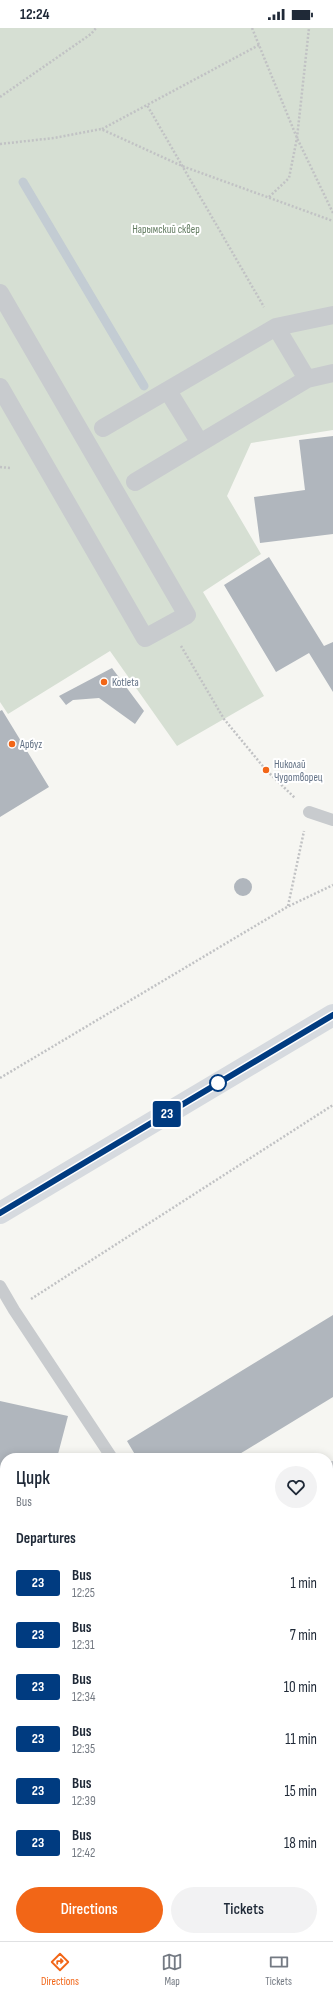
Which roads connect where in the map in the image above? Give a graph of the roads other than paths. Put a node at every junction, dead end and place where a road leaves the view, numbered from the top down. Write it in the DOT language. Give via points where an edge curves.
graph roads {
  1 [pos="0,293"];
  2 [pos="333,315"];
  3 [pos="276,327"];
  4 [pos="333,373"];
  5 [pos="307,379"];
  6 [pos="0,387"];
  7 [pos="168,391"];
  8 [pos="103,428"];
  9 [pos="200,443"];
  10 [pos="135,482"];
  11 [pos="308,812"];
  12 [pos="333,820"];
  13 [pos="333,1015"];
  14 [pos="0,1213"];
  15 [pos="0,1286"];
  16 [pos="109,1453"];
  1 -- 6 [label="street" via="187,615 145,638"];
  2 -- 3 [label="street"];
  3 -- 5 [label="street"];
  3 -- 7 [label="street"];
  4 -- 5 [label="street"];
  5 -- 9 [label="street"];
  7 -- 8 [label="street"];
  7 -- 9 [label="street"];
  9 -- 10 [label="street"];
  11 -- 12 [label="lane"];
  13 -- 14 [label="main road"];
  15 -- 16 [label="lane"];
}
